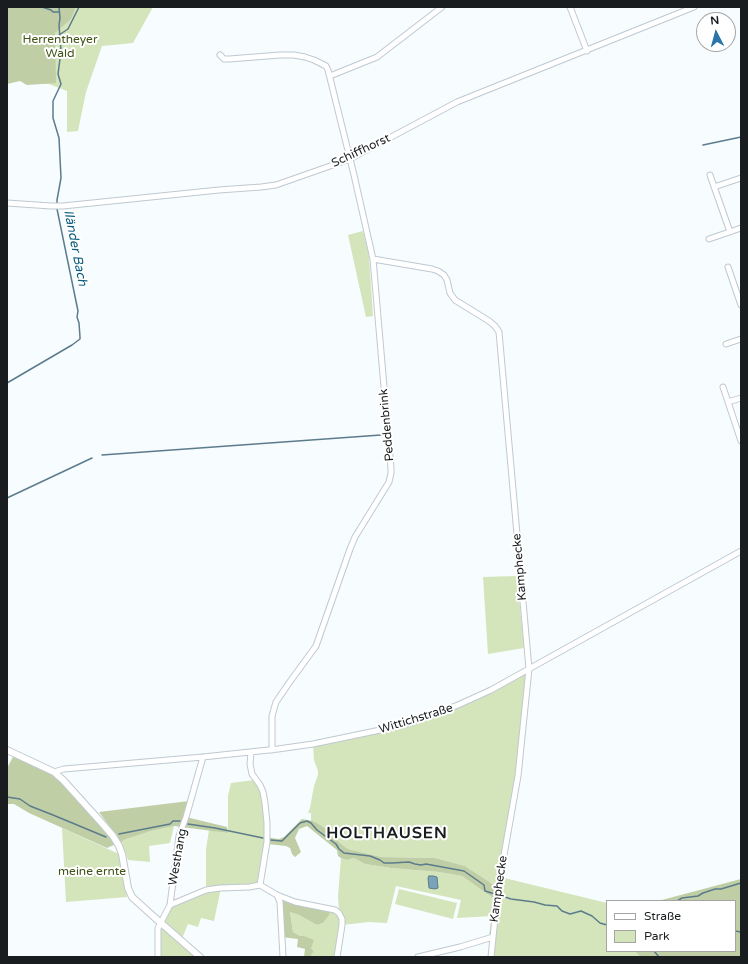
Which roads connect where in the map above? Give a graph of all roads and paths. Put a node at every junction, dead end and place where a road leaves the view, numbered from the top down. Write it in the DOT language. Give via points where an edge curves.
graph roads {
  1 [pos="442,7"];
  2 [pos="570,7"];
  3 [pos="694,7"];
  4 [pos="587,51"];
  5 [pos="220,55"];
  6 [pos="330,76"];
  7 [pos="350,159"];
  8 [pos="710,175"];
  9 [pos="741,178"];
  10 [pos="714,186"];
  11 [pos="7,203"];
  12 [pos="741,228"];
  13 [pos="730,232"];
  14 [pos="709,239"];
  15 [pos="373,259"];
  16 [pos="728,267"];
  17 [pos="739,290"];
  18 [pos="741,305"];
  19 [pos="741,339"];
  20 [pos="726,344"];
  21 [pos="723,387"];
  22 [pos="741,398"];
  23 [pos="728,402"];
  24 [pos="741,441"];
  25 [pos="741,551"];
  26 [pos="529,669"];
  27 [pos="7,750"];
  28 [pos="272,750"];
  29 [pos="251,752"];
  30 [pos="203,757"];
  31 [pos="54,772"];
  32 [pos="260,885"];
  33 [pos="277,895"];
  34 [pos="170,905"];
  35 [pos="160,923"];
  36 [pos="493,937"];
  37 [pos="158,957"];
  38 [pos="200,957"];
  39 [pos="283,957"];
  40 [pos="337,957"];
  41 [pos="418,957"];
  42 [pos="491,957"];
  1 -- 6 [label="street" via="377,57"];
  2 -- 4 [label="street"];
  3 -- 4 [label="street, Schiffhorst"];
  4 -- 7 [label="street, Schiffhorst" via="457,102"];
  5 -- 6 [label="street, Peddenbrink" via="224,59 280,55 305,57 326,66"];
  6 -- 7 [label="street, Peddenbrink"];
  7 -- 11 [label="street, Schiffhorst" via="276,185 261,187 60,206"];
  7 -- 15 [label="street, Peddenbrink"];
  8 -- 10 [label="street"];
  9 -- 10 [label="street"];
  10 -- 13 [label="street"];
  12 -- 13 [label="street"];
  13 -- 14 [label="street"];
  15 -- 26 [label="street, Kamphecke" via="438,271 447,280 450,293 455,300 489,321 499,332"];
  15 -- 28 [label="street, Peddenbrink" via="391,478 355,537 316,646 276,702 272,716"];
  16 -- 17 [label="street"];
  17 -- 18 [label="street"];
  19 -- 20 [label="street"];
  21 -- 23 [label="street"];
  22 -- 23 [label="street"];
  23 -- 24 [label="street"];
  25 -- 26 [label="street, Wittichstraße"];
  26 -- 28 [label="street, Wittichstraße" via="458,706 410,723 320,743"];
  26 -- 36 [label="street, Kamphecke" via="518,776 496,900"];
  27 -- 31 [label="street"];
  28 -- 29 [label="street, Wittichstraße"];
  29 -- 30 [label="street, Wittichstraße"];
  29 -- 32 [label="street" via="252,774 263,792 267,823 267,842"];
  30 -- 31 [label="street, Wittichstraße"];
  30 -- 34 [label="street, Westhang" via="179,836"];
  31 -- 35 [label="street" via="113,836 122,854 132,897"];
  32 -- 33 [label="street"];
  32 -- 34 [label="street" via="206,890"];
  33 -- 39 [label="street" via="280,902"];
  33 -- 40 [label="street" via="298,903 332,909 340,914 342,925"];
  34 -- 35 [label="street, Westhang"];
  35 -- 37 [label="street, Westhang"];
  35 -- 38 [label="street"];
  36 -- 41 [label="street"];
  36 -- 42 [label="street, Kamphecke"];
}
